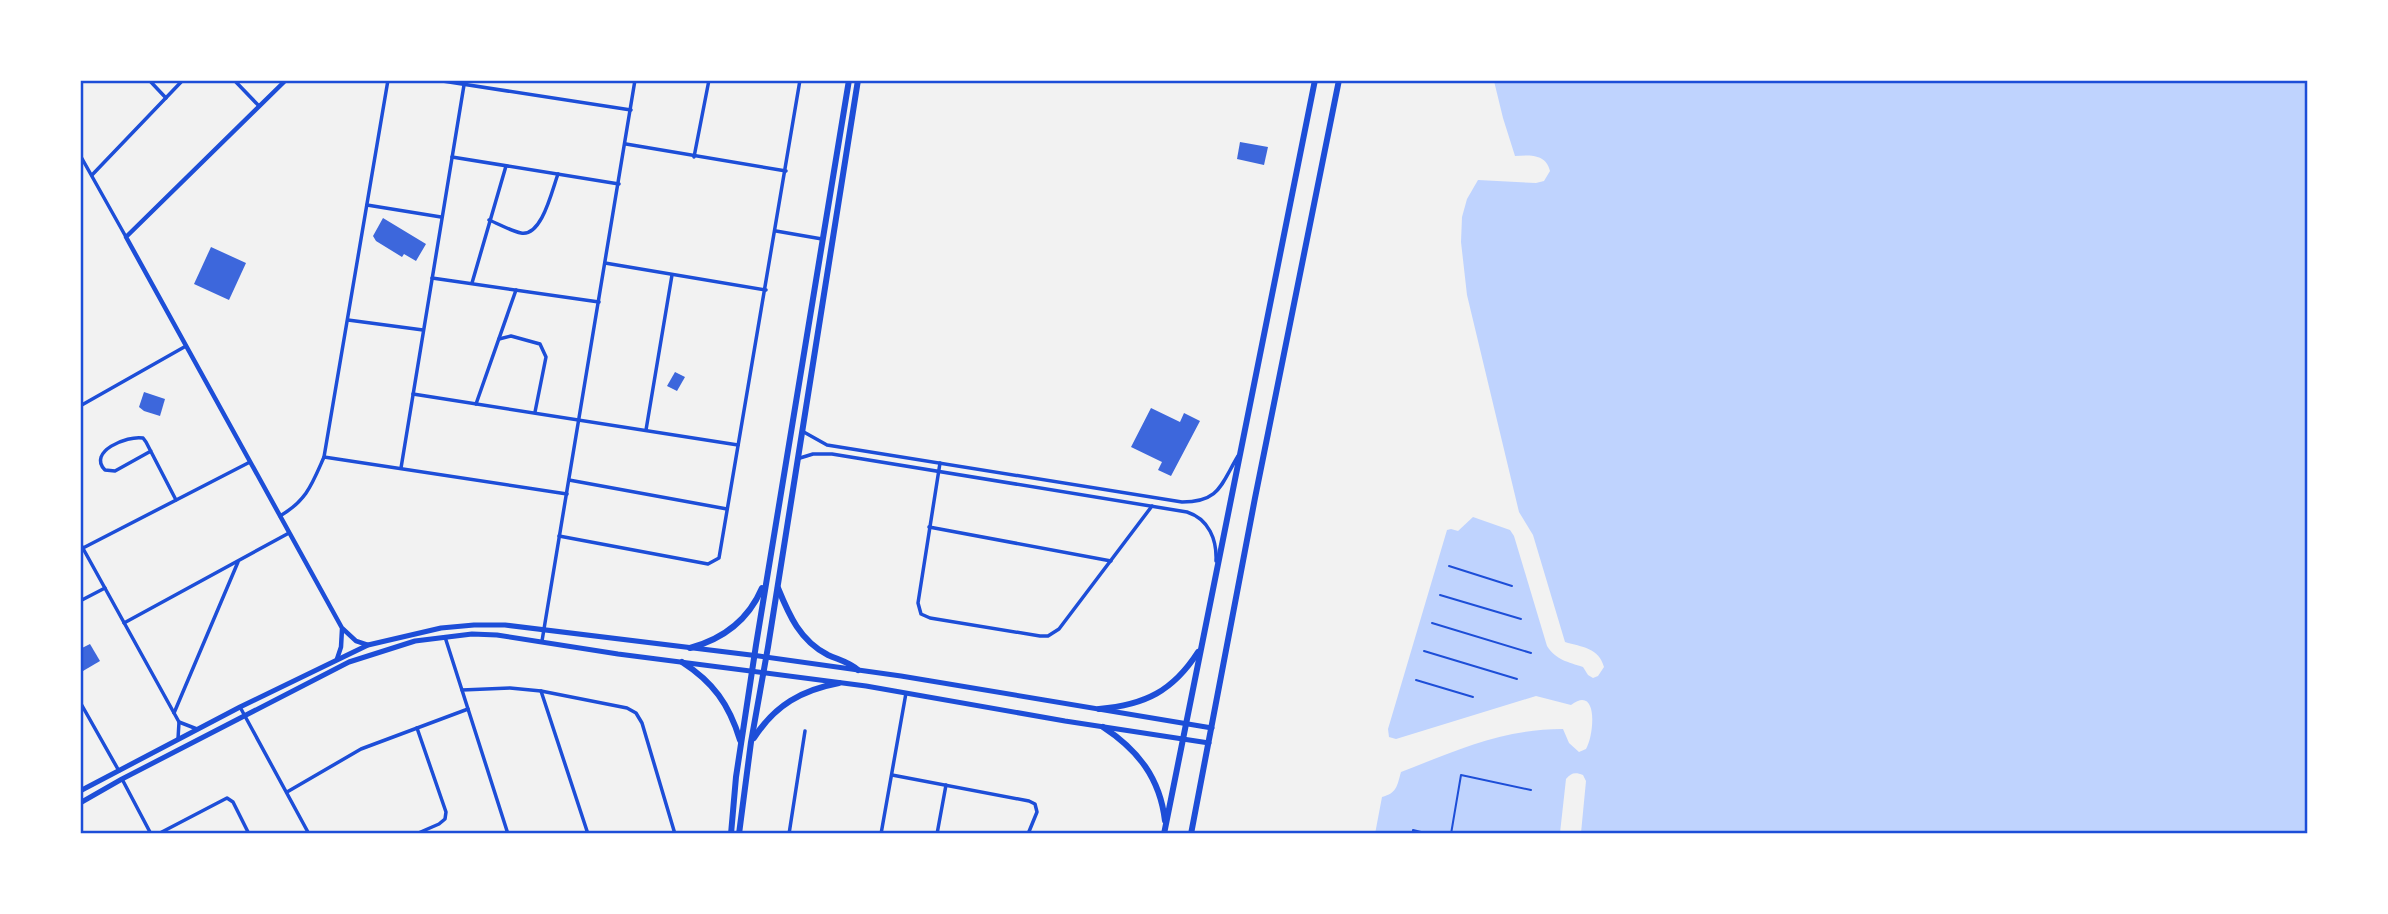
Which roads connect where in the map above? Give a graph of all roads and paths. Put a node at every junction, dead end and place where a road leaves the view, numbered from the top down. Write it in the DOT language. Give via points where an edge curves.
graph roads {
  1 [pos="149,80"];
  2 [pos="183,80"];
  3 [pos="234,80"];
  4 [pos="286,80"];
  5 [pos="388,80"];
  6 [pos="436,80"];
  7 [pos="635,80"];
  8 [pos="709,80"];
  9 [pos="800,80"];
  10 [pos="849,80"];
  11 [pos="858,80"];
  12 [pos="1315,80"];
  13 [pos="1339,80"];
  14 [pos="464,85"];
  15 [pos="166,98"];
  16 [pos="259,106"];
  17 [pos="631,110"];
  18 [pos="626,144"];
  19 [pos="80,155"];
  20 [pos="452,157"];
  21 [pos="694,157"];
  22 [pos="506,166"];
  23 [pos="786,172"];
  24 [pos="558,174"];
  25 [pos="92,175"];
  26 [pos="619,184"];
  27 [pos="367,205"];
  28 [pos="441,217"];
  29 [pos="489,220"];
  30 [pos="776,232"];
  31 [pos="126,237"];
  32 [pos="823,239"];
  33 [pos="605,263"];
  34 [pos="673,275"];
  35 [pos="432,278"];
  36 [pos="472,284"];
  37 [pos="516,290"];
  38 [pos="766,290"];
  39 [pos="599,302"];
  40 [pos="348,320"];
  41 [pos="424,330"];
  42 [pos="499,339"];
  43 [pos="186,346"];
  44 [pos="413,394"];
  45 [pos="475,404"];
  46 [pos="80,406"];
  47 [pos="535,412"];
  48 [pos="580,418"];
  49 [pos="646,430"];
  50 [pos="802,431"];
  51 [pos="738,445"];
  52 [pos="151,452"];
  53 [pos="1241,452"];
  54 [pos="324,457"];
  55 [pos="798,459"];
  56 [pos="250,462"];
  57 [pos="940,463"];
  58 [pos="401,468"];
  59 [pos="939,471"];
  60 [pos="569,480"];
  61 [pos="567,494"];
  62 [pos="1147,496"];
  63 [pos="177,500"];
  64 [pos="1149,505"];
  65 [pos="727,509"];
  66 [pos="280,516"];
  67 [pos="929,527"];
  68 [pos="289,533"];
  69 [pos="559,536"];
  70 [pos="80,543"];
  71 [pos="83,548"];
  72 [pos="239,560"];
  73 [pos="1111,561"];
  74 [pos="1449,566"];
  75 [pos="767,576"];
  76 [pos="1215,581"];
  77 [pos="778,586"];
  78 [pos="1512,586"];
  79 [pos="105,588"];
  80 [pos="1440,595"];
  81 [pos="80,601"];
  82 [pos="1521,619"];
  83 [pos="124,623"];
  84 [pos="1432,623"];
  85 [pos="342,628"];
  86 [pos="544,630"];
  87 [pos="444,637"];
  88 [pos="542,643"];
  89 [pos="368,645"];
  90 [pos="690,648"];
  91 [pos="1201,648"];
  92 [pos="1424,651"];
  93 [pos="1531,653"];
  94 [pos="754,656"];
  95 [pos="766,657"];
  96 [pos="337,659"];
  97 [pos="682,662"];
  98 [pos="858,670"];
  99 [pos="752,671"];
  100 [pos="764,673"];
  101 [pos="1517,679"];
  102 [pos="1416,680"];
  103 [pos="839,683"];
  104 [pos="462,690"];
  105 [pos="541,691"];
  106 [pos="906,693"];
  107 [pos="1473,697"];
  108 [pos="80,702"];
  109 [pos="240,707"];
  110 [pos="468,709"];
  111 [pos="1099,709"];
  112 [pos="174,713"];
  113 [pos="245,716"];
  114 [pos="179,722"];
  115 [pos="1186,724"];
  116 [pos="417,727"];
  117 [pos="1103,727"];
  118 [pos="1212,728"];
  119 [pos="197,729"];
  120 [pos="805,731"];
  121 [pos="1183,738"];
  122 [pos="178,740"];
  123 [pos="751,742"];
  124 [pos="741,743"];
  125 [pos="1209,743"];
  126 [pos="119,771"];
  127 [pos="892,775"];
  128 [pos="122,779"];
  129 [pos="946,785"];
  130 [pos="1531,790"];
  131 [pos="80,791"];
  132 [pos="287,792"];
  133 [pos="80,803"];
  134 [pos="1165,831"];
  135 [pos="151,834"];
  136 [pos="158,834"];
  137 [pos="249,834"];
  138 [pos="309,834"];
  139 [pos="416,834"];
  140 [pos="508,834"];
  141 [pos="587,834"];
  142 [pos="675,834"];
  143 [pos="731,834"];
  144 [pos="739,834"];
  145 [pos="789,834"];
  146 [pos="881,834"];
  147 [pos="937,834"];
  148 [pos="1028,834"];
  149 [pos="1191,834"];
  150 [pos="1413,834"];
  151 [pos="1429,834"];
  152 [pos="1451,834"];
  1 -- 15 [label="street"];
  2 -- 15 [label="street"];
  3 -- 16 [label="street"];
  4 -- 16 [label="street"];
  5 -- 27 [label="street"];
  6 -- 14 [label="street"];
  7 -- 17 [label="street"];
  8 -- 21 [label="street"];
  9 -- 23 [label="street"];
  10 -- 32 [label="main road"];
  11 -- 50 [label="main road"];
  12 -- 53 [label="main road"];
  13 -- 118 [label="main road"];
  14 -- 17 [label="street"];
  14 -- 20 [label="street"];
  15 -- 25 [label="street"];
  16 -- 31 [label="street"];
  17 -- 18 [label="street"];
  18 -- 21 [label="street"];
  18 -- 26 [label="street"];
  19 -- 25 [label="street"];
  20 -- 22 [label="street"];
  20 -- 28 [label="street"];
  21 -- 23 [label="street"];
  22 -- 24 [label="street"];
  22 -- 29 [label="street"];
  23 -- 30 [label="street"];
  24 -- 26 [label="street"];
  24 -- 29 [label="street" via="538,226 531,232"];
  25 -- 31 [label="street"];
  26 -- 33 [label="street"];
  27 -- 28 [label="street"];
  27 -- 40 [label="street"];
  28 -- 35 [label="street"];
  29 -- 36 [label="street"];
  30 -- 32 [label="street"];
  30 -- 38 [label="street"];
  31 -- 43 [label="street"];
  32 -- 75 [label="main road"];
  33 -- 34 [label="street"];
  33 -- 39 [label="street"];
  34 -- 38 [label="street"];
  34 -- 49 [label="street"];
  35 -- 36 [label="street"];
  35 -- 41 [label="street"];
  36 -- 37 [label="street"];
  37 -- 39 [label="street"];
  37 -- 42 [label="street"];
  38 -- 51 [label="street"];
  39 -- 48 [label="street"];
  40 -- 41 [label="street"];
  40 -- 54 [label="street"];
  41 -- 44 [label="street"];
  42 -- 45 [label="street"];
  42 -- 47 [label="street" via="511,336 540,344 544,350"];
  43 -- 46 [label="street"];
  43 -- 56 [label="street"];
  44 -- 45 [label="street"];
  44 -- 58 [label="street"];
  45 -- 47 [label="street"];
  47 -- 48 [label="street"];
  48 -- 49 [label="street"];
  48 -- 60 [label="street"];
  49 -- 51 [label="street"];
  50 -- 55 [label="main road"];
  50 -- 57 [label="street" via="827,445"];
  51 -- 65 [label="street"];
  52 -- 52 [label="street" via="143,438 136,437 103,452 99,462 105,470 115,471"];
  52 -- 63 [label="street"];
  53 -- 62 [label="street" via="1223,485 1207,498 1182,502"];
  53 -- 76 [label="main road"];
  54 -- 58 [label="street"];
  54 -- 66 [label="street" via="305,496"];
  55 -- 59 [label="street" via="825,453"];
  55 -- 77 [label="main road"];
  56 -- 63 [label="street"];
  56 -- 66 [label="street"];
  57 -- 59 [label="street"];
  57 -- 62 [label="street"];
  58 -- 61 [label="street"];
  59 -- 64 [label="street"];
  59 -- 67 [label="street"];
  60 -- 61 [label="street"];
  60 -- 65 [label="street"];
  61 -- 69 [label="street"];
  62 -- 64 [label="street"];
  63 -- 71 [label="street"];
  64 -- 73 [label="street"];
  64 -- 76 [label="street" via="1187,512 1203,521 1216,548"];
  65 -- 69 [label="street" via="720,555 712,563"];
  66 -- 68 [label="street"];
  67 -- 73 [label="street"];
  67 -- 73 [label="street" via="918,606 930,618 1048,636 1059,629"];
  68 -- 72 [label="street"];
  68 -- 85 [label="street"];
  69 -- 86 [label="street"];
  70 -- 71 [label="street"];
  71 -- 79 [label="street"];
  72 -- 83 [label="street"];
  72 -- 112 [label="street"];
  74 -- 78 [label="path"];
  75 -- 90 [label="main road" via="754,605 737,625"];
  75 -- 94 [label="main road"];
  76 -- 91 [label="main road"];
  77 -- 95 [label="main road"];
  77 -- 98 [label="main road" via="788,614 803,635 820,651"];
  79 -- 81 [label="street"];
  79 -- 83 [label="street"];
  80 -- 82 [label="path"];
  83 -- 112 [label="street"];
  84 -- 93 [label="path"];
  85 -- 89 [label="street"];
  85 -- 96 [label="street"];
  86 -- 88 [label="street"];
  86 -- 89 [label="main road" via="474,625"];
  86 -- 90 [label="main road"];
  87 -- 88 [label="main road" via="497,635"];
  87 -- 104 [label="street"];
  87 -- 113 [label="main road" via="367,655"];
  88 -- 97 [label="main road"];
  89 -- 96 [label="main road"];
  90 -- 94 [label="main road"];
  91 -- 111 [label="main road" via="1170,686 1124,707"];
  91 -- 115 [label="main road"];
  92 -- 101 [label="path"];
  94 -- 95 [label="main road"];
  94 -- 99 [label="main road"];
  95 -- 98 [label="main road"];
  95 -- 100 [label="main road"];
  96 -- 109 [label="main road"];
  97 -- 99 [label="main road"];
  97 -- 124 [label="main road" via="720,694"];
  98 -- 111 [label="main road"];
  99 -- 100 [label="main road"];
  99 -- 124 [label="main road"];
  100 -- 103 [label="main road"];
  100 -- 123 [label="main road"];
  102 -- 107 [label="path"];
  103 -- 106 [label="main road"];
  103 -- 123 [label="main road" via="816,687 789,701"];
  104 -- 105 [label="street"];
  104 -- 110 [label="street"];
  105 -- 141 [label="street"];
  105 -- 142 [label="street" via="636,713"];
  106 -- 117 [label="main road"];
  106 -- 127 [label="street"];
  108 -- 126 [label="street"];
  109 -- 113 [label="street"];
  109 -- 119 [label="main road"];
  110 -- 116 [label="street"];
  110 -- 140 [label="street"];
  111 -- 115 [label="main road"];
  112 -- 114 [label="street"];
  113 -- 128 [label="main road"];
  113 -- 132 [label="street"];
  114 -- 119 [label="street"];
  114 -- 122 [label="street"];
  115 -- 118 [label="main road"];
  115 -- 121 [label="main road"];
  116 -- 132 [label="street" via="361,749"];
  116 -- 139 [label="street" via="446,812 445,820"];
  117 -- 121 [label="main road"];
  117 -- 134 [label="main road" via="1141,758 1154,779 1163,803"];
  118 -- 125 [label="main road"];
  119 -- 122 [label="main road"];
  120 -- 145 [label="street"];
  121 -- 125 [label="main road"];
  121 -- 134 [label="main road"];
  122 -- 126 [label="main road"];
  123 -- 144 [label="main road"];
  124 -- 143 [label="main road"];
  125 -- 149 [label="main road"];
  126 -- 131 [label="main road"];
  127 -- 129 [label="street"];
  127 -- 146 [label="street"];
  128 -- 133 [label="main road"];
  128 -- 135 [label="street"];
  129 -- 147 [label="street"];
  129 -- 148 [label="street" via="1030,801 1037,812"];
  130 -- 152 [label="path" via="1461,775"];
  132 -- 138 [label="street"];
  136 -- 137 [label="street" via="227,798"];
  150 -- 151 [label="path" via="1413,830"];
}
